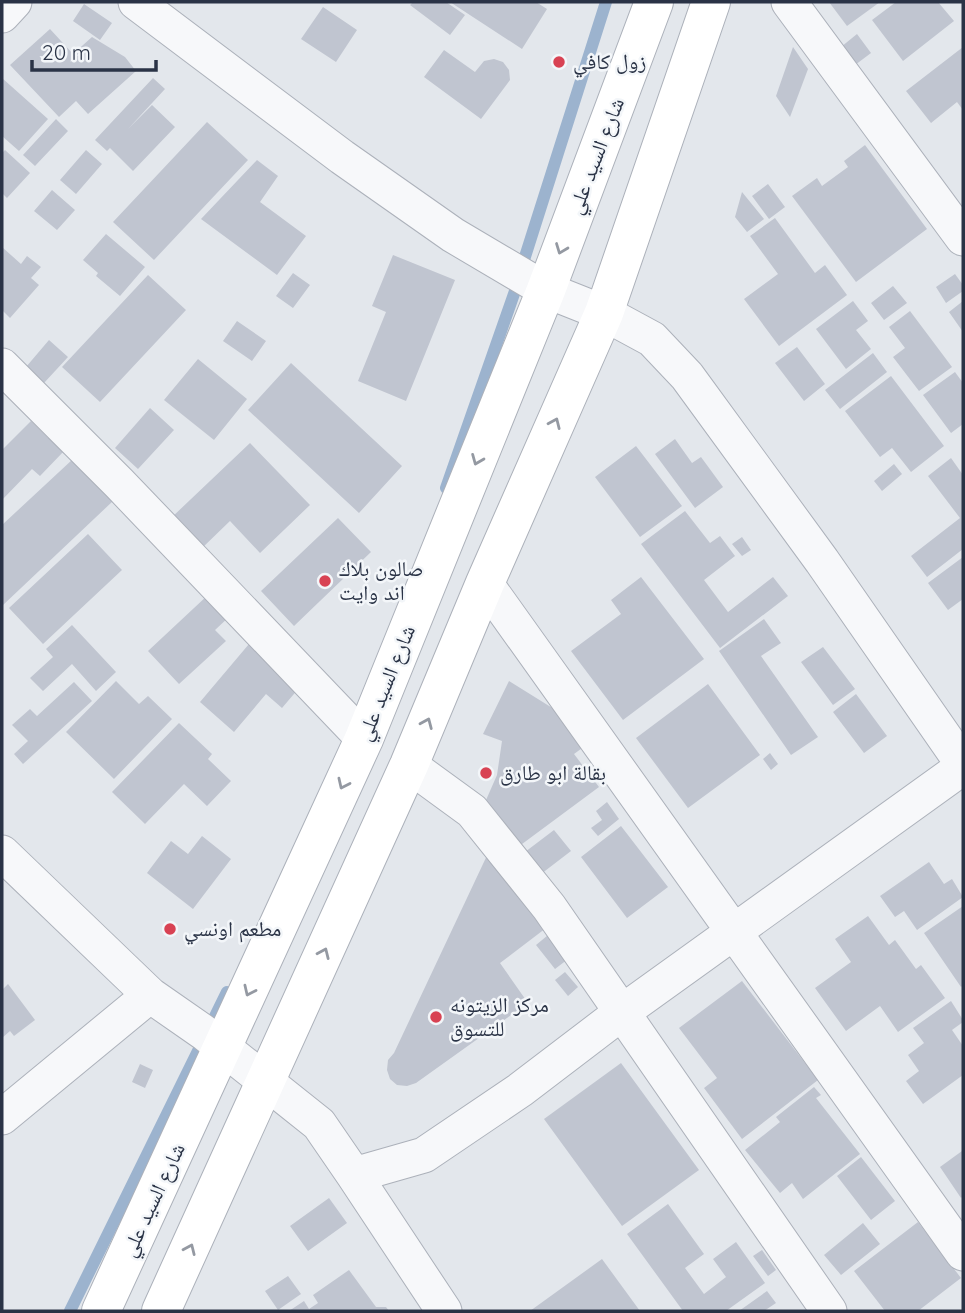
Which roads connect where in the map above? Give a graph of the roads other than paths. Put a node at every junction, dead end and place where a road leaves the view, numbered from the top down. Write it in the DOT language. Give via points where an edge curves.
graph roads {
  1 [pos="13,2"];
  2 [pos="136,2"];
  3 [pos="654,2"];
  4 [pos="711,2"];
  5 [pos="789,2"];
  6 [pos="2,15"];
  7 [pos="963,238"];
  8 [pos="546,290"];
  9 [pos="604,313"];
  10 [pos="2,366"];
  11 [pos="485,583"];
  12 [pos="364,739"];
  13 [pos="410,765"];
  14 [pos="963,766"];
  15 [pos="2,853"];
  16 [pos="734,932"];
  17 [pos="150,995"];
  18 [pos="621,1013"];
  19 [pos="223,1047"];
  20 [pos="266,1081"];
  21 [pos="2,1117"];
  22 [pos="354,1175"];
  23 [pos="963,1253"];
  24 [pos="101,1311"];
  25 [pos="161,1311"];
  26 [pos="444,1311"];
  27 [pos="829,1311"];
  1 -- 6 [label="street"];
  2 -- 8 [label="street" via="353,165 453,234"];
  3 -- 8 [label="main road, شارع السيد علي, one-way"];
  4 -- 9 [label="main road"];
  5 -- 7 [label="street"];
  8 -- 9 [label="street"];
  8 -- 12 [label="main road, شارع السيد علي, one-way"];
  11 -- 9 [label="main road, one-way"];
  9 -- 14 [label="street" via="652,340 687,376"];
  10 -- 12 [label="street"];
  13 -- 11 [label="main road, one-way"];
  11 -- 16 [label="street"];
  12 -- 19 [label="main road, شارع السيد علي, one-way"];
  13 -- 18 [label="street" via="472,811 549,906"];
  20 -- 13 [label="main road, one-way"];
  14 -- 16 [label="street"];
  15 -- 17 [label="street"];
  16 -- 18 [label="street"];
  16 -- 23 [label="street"];
  17 -- 19 [label="street"];
  17 -- 21 [label="street"];
  18 -- 22 [label="street" via="424,1155"];
  18 -- 27 [label="street"];
  19 -- 20 [label="street"];
  19 -- 24 [label="main road, شارع السيد علي"];
  20 -- 22 [label="street" via="319,1124"];
  25 -- 20 [label="main road, one-way"];
  22 -- 26 [label="street"];
}
